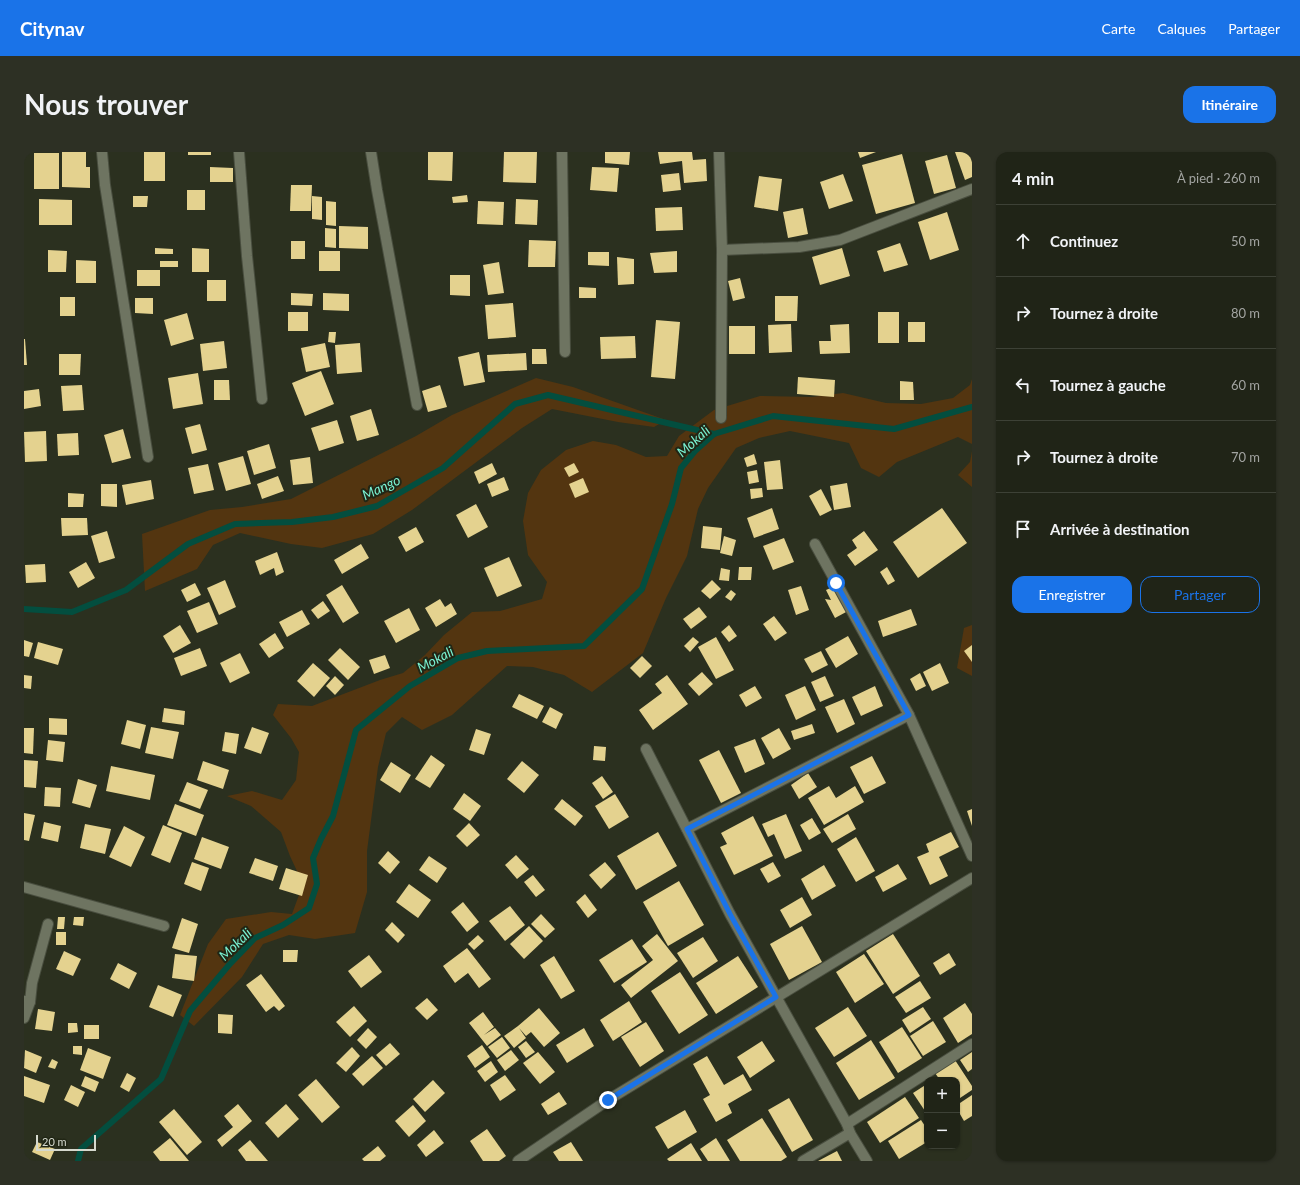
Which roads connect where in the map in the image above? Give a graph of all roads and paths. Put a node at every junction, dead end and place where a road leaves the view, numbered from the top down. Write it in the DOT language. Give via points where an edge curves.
graph roads {
  1 [pos="102,152"];
  2 [pos="239,152"];
  3 [pos="371,152"];
  4 [pos="562,152"];
  5 [pos="719,152"];
  6 [pos="972,189"];
  7 [pos="722,250"];
  8 [pos="565,352"];
  9 [pos="262,399"];
  10 [pos="417,405"];
  11 [pos="721,418"];
  12 [pos="148,457"];
  13 [pos="815,544"];
  14 [pos="909,715"];
  15 [pos="646,749"];
  16 [pos="687,829"];
  17 [pos="972,856"];
  18 [pos="972,878"];
  19 [pos="24,887"];
  20 [pos="48,924"];
  21 [pos="164,926"];
  22 [pos="776,997"];
  23 [pos="27,1002"];
  24 [pos="24,1018"];
  25 [pos="972,1044"];
  26 [pos="849,1129"];
  27 [pos="518,1161"];
  28 [pos="803,1161"];
  29 [pos="867,1161"];
  1 -- 12 [label="street"];
  2 -- 9 [label="street"];
  3 -- 10 [label="street"];
  4 -- 8 [label="street"];
  5 -- 7 [label="street"];
  6 -- 7 [label="street" via="840,240 799,247"];
  7 -- 11 [label="street"];
  13 -- 14 [label="street"];
  14 -- 16 [label="street"];
  14 -- 17 [label="street"];
  15 -- 16 [label="street"];
  16 -- 22 [label="street"];
  18 -- 22 [label="street"];
  19 -- 21 [label="street"];
  20 -- 23 [label="street"];
  22 -- 26 [label="street"];
  22 -- 27 [label="street" via="608,1100"];
  23 -- 24 [label="street"];
  25 -- 26 [label="street"];
  26 -- 28 [label="street"];
  26 -- 29 [label="street"];
}
